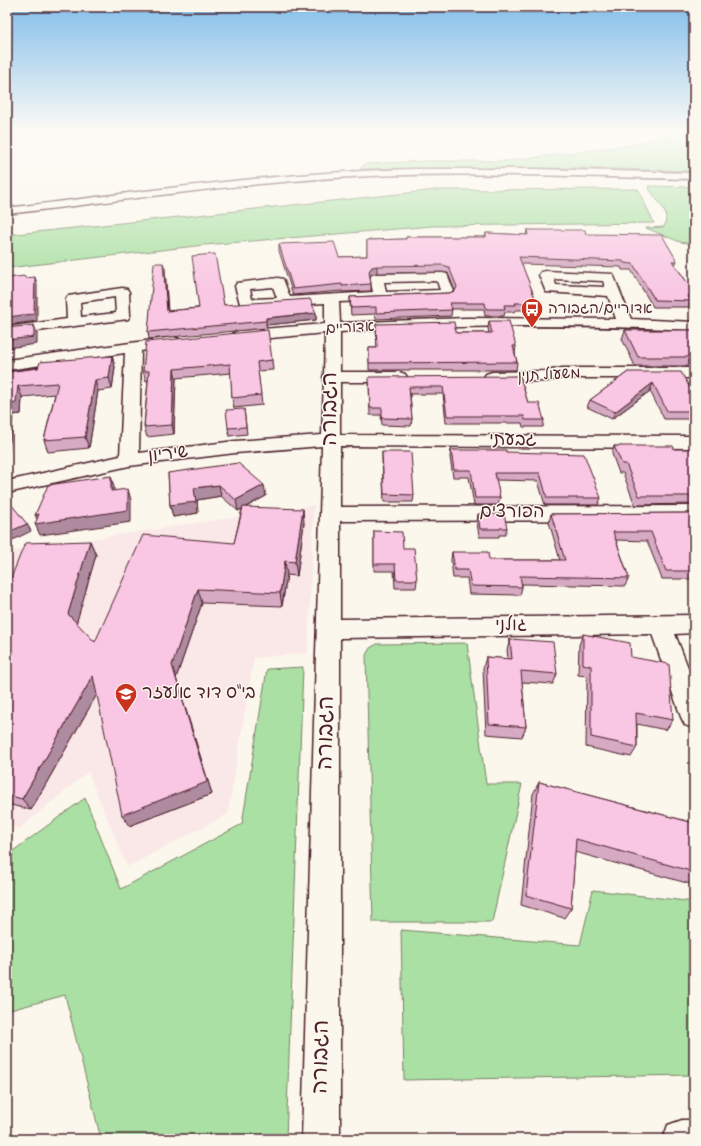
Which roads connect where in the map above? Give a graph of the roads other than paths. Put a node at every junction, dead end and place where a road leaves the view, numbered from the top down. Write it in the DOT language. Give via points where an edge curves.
graph roads {
  1 [pos="217,186"];
  2 [pos="7,211"];
  3 [pos="613,292"];
  4 [pos="380,295"];
  5 [pos="332,298"];
  6 [pos="285,301"];
  7 [pos="74,322"];
  8 [pos="625,322"];
  9 [pos="694,326"];
  10 [pos="333,328"];
  11 [pos="7,331"];
  12 [pos="225,337"];
  13 [pos="187,341"];
  14 [pos="133,347"];
  15 [pos="7,364"];
  16 [pos="694,373"];
  17 [pos="331,377"];
  18 [pos="411,377"];
  19 [pos="475,377"];
  20 [pos="331,440"];
  21 [pos="694,442"];
  22 [pos="129,460"];
  23 [pos="7,487"];
  24 [pos="694,513"];
  25 [pos="330,514"];
  26 [pos="660,624"];
  27 [pos="694,624"];
  28 [pos="329,629"];
  29 [pos="694,717"];
  30 [pos="321,1139"];
  31 [pos="682,1139"];
  32 [pos="694,1139"];
  1 -- 2 [label="main road"];
  3 -- 8 [label="main road"];
  4 -- 5 [label="main road"];
  5 -- 6 [label="main road"];
  5 -- 10 [label="main road, הגבורה"];
  7 -- 11 [label="main road"];
  8 -- 9 [label="main road, אדוריים"];
  8 -- 10 [label="main road, אדוריים" via="498,322"];
  10 -- 12 [label="main road, אדוריים"];
  10 -- 17 [label="main road, הגבורה"];
  13 -- 14 [label="main road"];
  14 -- 15 [label="main road"];
  14 -- 22 [label="main road"];
  16 -- 19 [label="main road, משעול תנין" via="562,373 547,376"];
  17 -- 18 [label="main road"];
  17 -- 20 [label="main road, הגבורה"];
  20 -- 21 [label="main road, גבעתי"];
  20 -- 22 [label="main road, שיריון" via="235,447"];
  20 -- 25 [label="main road, הגבורה"];
  22 -- 23 [label="main road, שיריון"];
  24 -- 25 [label="main road, הפורצים"];
  25 -- 28 [label="main road, הגבורה"];
  26 -- 27 [label="main road, גולני"];
  26 -- 28 [label="main road, גולני"];
  26 -- 29 [label="main road"];
  28 -- 30 [label="main road, הגבורה"];
  31 -- 32 [label="main road"];
}
